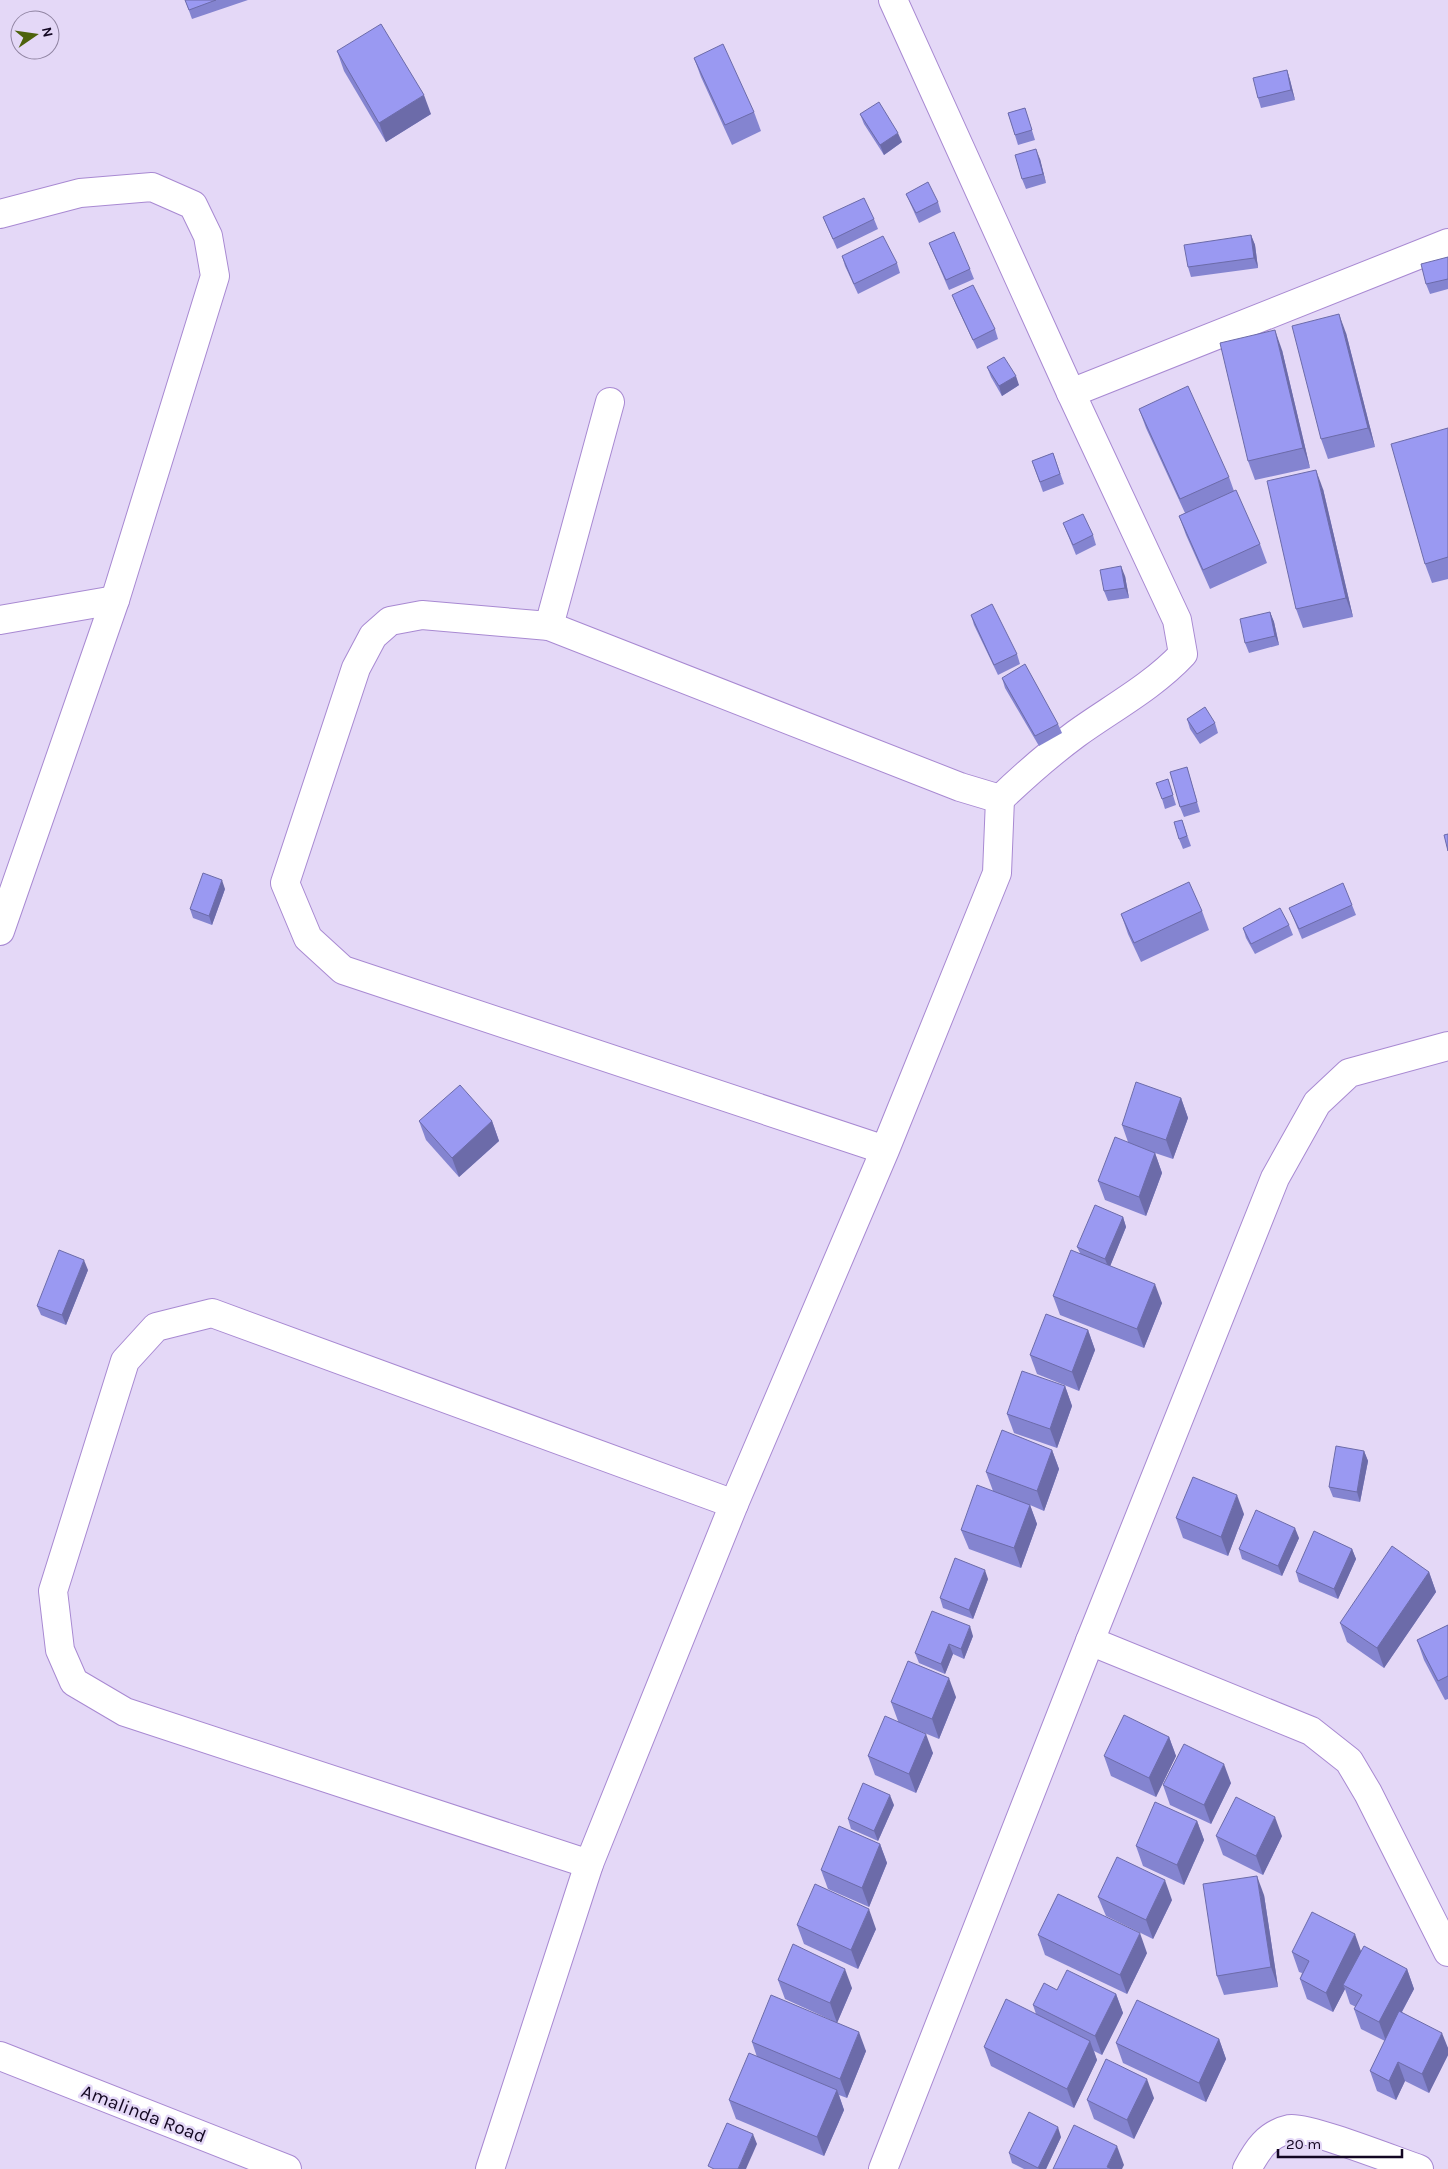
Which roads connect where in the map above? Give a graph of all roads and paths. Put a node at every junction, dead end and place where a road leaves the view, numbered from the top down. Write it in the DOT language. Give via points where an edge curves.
graph roads {
  1 [pos="893,0"];
  2 [pos="0,214"];
  3 [pos="1448,242"];
  4 [pos="1071,393"];
  5 [pos="610,402"];
  6 [pos="115,600"];
  7 [pos="0,620"];
  8 [pos="549,626"];
  9 [pos="1000,799"];
  10 [pos="0,931"];
  11 [pos="1448,1046"];
  12 [pos="885,1150"];
  13 [pos="734,1504"];
  14 [pos="1090,1641"];
  15 [pos="588,1864"];
  16 [pos="1448,1952"];
  17 [pos="0,2056"];
  18 [pos="288,2169"];
  19 [pos="490,2169"];
  20 [pos="883,2169"];
  21 [pos="1246,2169"];
  22 [pos="1419,2169"];
  1 -- 4 [label="street"];
  2 -- 6 [label="street" via="80,192 152,187 194,205 208,236 215,276"];
  3 -- 4 [label="street"];
  4 -- 9 [label="street" via="1177,620 1183,654 1165,673 1074,735"];
  5 -- 8 [label="street"];
  6 -- 7 [label="street"];
  6 -- 10 [label="street"];
  8 -- 9 [label="street"];
  8 -- 12 [label="street" via="422,615 390,621 373,636 356,668 284,883 308,938 343,970"];
  9 -- 12 [label="street" via="997,873"];
  11 -- 14 [label="street" via="1350,1073 1317,1103 1275,1178"];
  12 -- 13 [label="street"];
  13 -- 15 [label="street"];
  13 -- 15 [label="street" via="212,1313 156,1327 125,1361 53,1592 60,1650 74,1682 126,1712"];
  14 -- 16 [label="street" via="1311,1731 1349,1762 1368,1793"];
  14 -- 20 [label="street"];
  15 -- 19 [label="street"];
  17 -- 18 [label="street, Amalinda Road"];
  21 -- 22 [label="street" via="1257,2149 1270,2138 1291,2128"];
}
